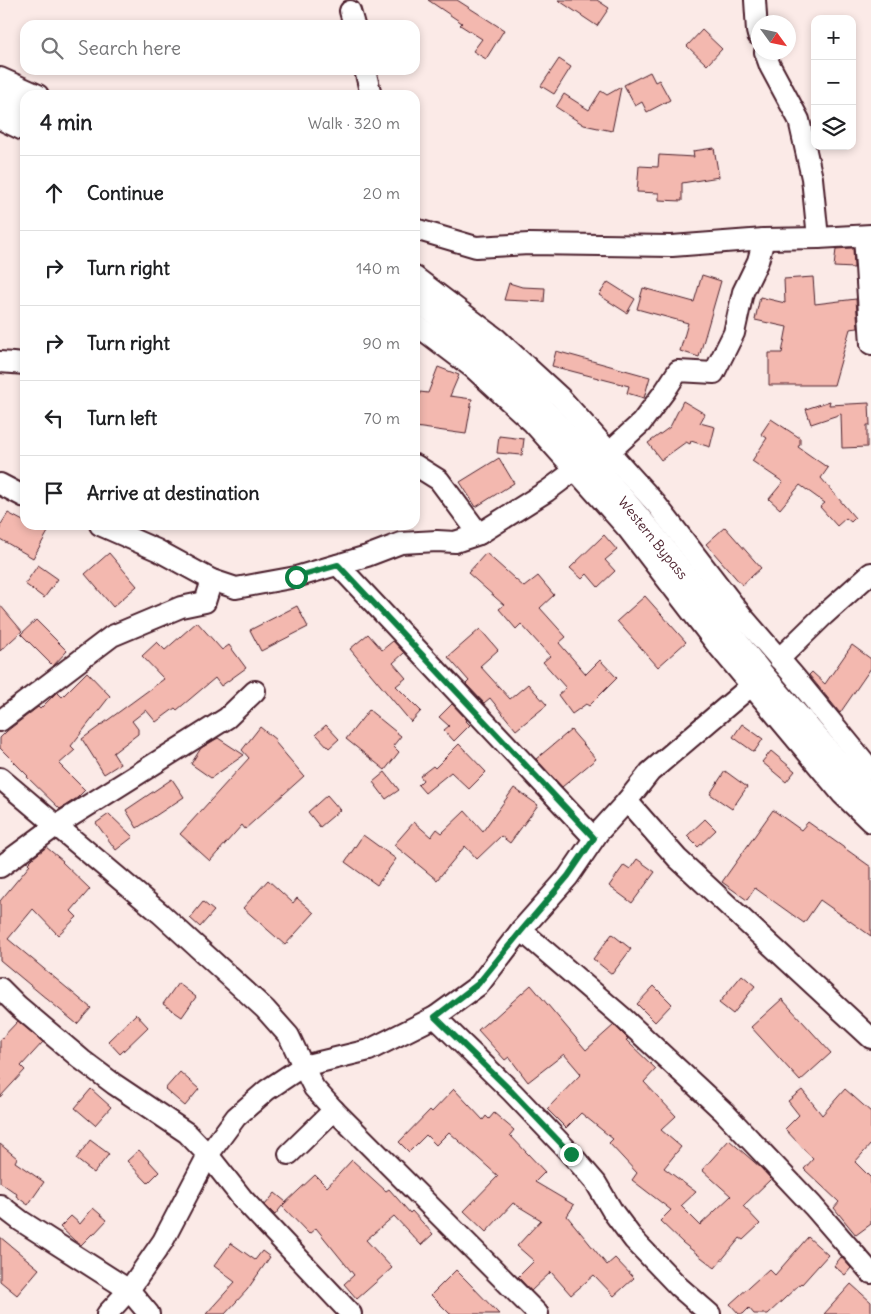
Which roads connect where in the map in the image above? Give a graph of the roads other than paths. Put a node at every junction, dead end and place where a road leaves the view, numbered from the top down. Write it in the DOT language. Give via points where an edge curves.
graph roads {
  1 [pos="755,0"];
  2 [pos="756,15"];
  3 [pos="768,60"];
  4 [pos="366,75"];
  5 [pos="0,78"];
  6 [pos="27,90"];
  7 [pos="370,90"];
  8 [pos="0,99"];
  9 [pos="20,108"];
  10 [pos="0,119"];
  11 [pos="20,129"];
  12 [pos="420,230"];
  13 [pos="868,235"];
  14 [pos="818,238"];
  15 [pos="764,239"];
  16 [pos="420,281"];
  17 [pos="420,301"];
  18 [pos="420,328"];
  19 [pos="871,344"];
  20 [pos="0,362"];
  21 [pos="20,364"];
  22 [pos="610,452"];
  23 [pos="420,468"];
  24 [pos="575,470"];
  25 [pos="0,484"];
  26 [pos="20,494"];
  27 [pos="111,530"];
  28 [pos="479,534"];
  29 [pos="338,565"];
  30 [pos="870,577"];
  31 [pos="212,580"];
  32 [pos="779,659"];
  33 [pos="752,685"];
  34 [pos="255,691"];
  35 [pos="0,721"];
  36 [pos="871,770"];
  37 [pos="0,778"];
  38 [pos="871,798"];
  39 [pos="627,801"];
  40 [pos="871,822"];
  41 [pos="57,825"];
  42 [pos="594,838"];
  43 [pos="0,867"];
  44 [pos="522,930"];
  45 [pos="0,988"];
  46 [pos="435,1017"];
  47 [pos="871,1038"];
  48 [pos="302,1066"];
  49 [pos="334,1110"];
  50 [pos="289,1154"];
  51 [pos="208,1155"];
  52 [pos="0,1205"];
  53 [pos="871,1273"];
  54 [pos="129,1290"];
  55 [pos="108,1314"];
  56 [pos="149,1314"];
  57 [pos="350,1314"];
  58 [pos="538,1314"];
  59 [pos="710,1314"];
  1 -- 2 [label="street"];
  3 -- 14 [label="street" via="799,120 812,178"];
  4 -- 7 [label="street"];
  5 -- 6 [label="street"];
  8 -- 9 [label="main road"];
  10 -- 11 [label="street"];
  12 -- 15 [label="street" via="476,247 529,244 672,246"];
  13 -- 14 [label="street"];
  13 -- 19 [label="street"];
  14 -- 15 [label="street"];
  15 -- 22 [label="street" via="758,262 743,292 734,333 714,373 678,371 641,422"];
  16 -- 22 [label="street" via="497,339 560,397"];
  17 -- 38 [label="main road, Western Bypass" via="520,386 595,468 648,530 762,676"];
  18 -- 24 [label="street" via="473,368 533,423"];
  20 -- 21 [label="street"];
  22 -- 32 [label="street" via="656,504"];
  23 -- 28 [label="street" via="439,480"];
  24 -- 28 [label="street"];
  24 -- 33 [label="street" via="627,528"];
  25 -- 26 [label="street"];
  27 -- 31 [label="street"];
  28 -- 29 [label="street" via="455,542 401,543"];
  29 -- 31 [label="street" via="236,588"];
  29 -- 42 [label="street"];
  30 -- 32 [label="street" via="824,615"];
  31 -- 35 [label="street" via="205,602 181,607 112,636"];
  32 -- 36 [label="street"];
  33 -- 39 [label="street" via="650,772"];
  33 -- 40 [label="street" via="842,794"];
  34 -- 41 [label="street" via="227,718"];
  37 -- 41 [label="street"];
  39 -- 42 [label="street"];
  39 -- 47 [label="street" via="677,858"];
  41 -- 43 [label="street"];
  41 -- 48 [label="street" via="160,913 265,1010 289,1036"];
  42 -- 44 [label="street" via="568,876"];
  44 -- 46 [label="street" via="478,984"];
  44 -- 53 [label="street" via="724,1112"];
  45 -- 51 [label="street" via="82,1060 187,1133"];
  46 -- 48 [label="street" via="369,1050"];
  46 -- 59 [label="street" via="571,1154 596,1183 634,1240 679,1288"];
  48 -- 49 [label="street" via="314,1088"];
  48 -- 51 [label="street" via="267,1090 236,1118"];
  49 -- 50 [label="street"];
  49 -- 58 [label="street"];
  51 -- 54 [label="street" via="163,1241"];
  51 -- 57 [label="street" via="248,1205"];
  52 -- 54 [label="street"];
  54 -- 55 [label="street"];
  54 -- 56 [label="street"];
}
